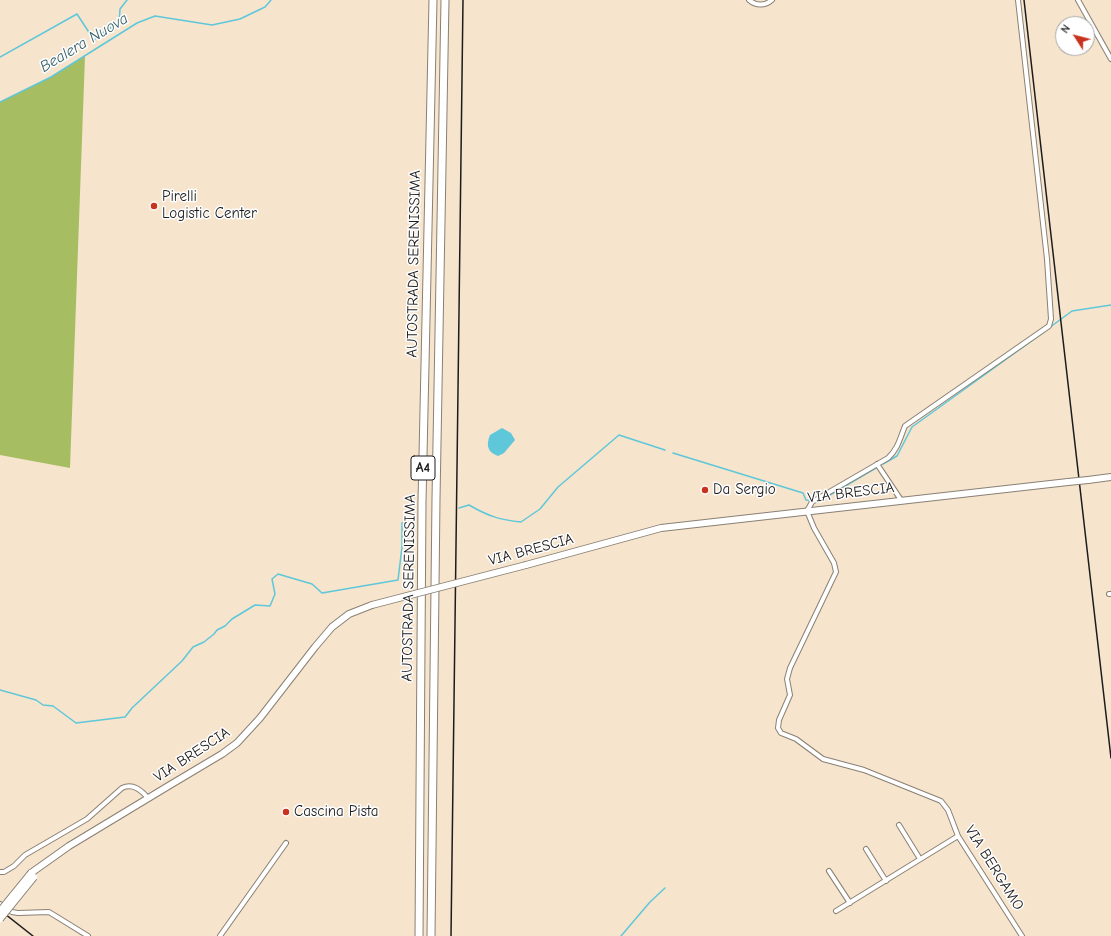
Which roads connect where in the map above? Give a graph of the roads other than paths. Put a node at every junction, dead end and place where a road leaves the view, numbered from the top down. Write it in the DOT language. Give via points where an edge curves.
graph roads {
  1 [pos="433,0"];
  2 [pos="445,0"];
  3 [pos="749,0"];
  4 [pos="772,0"];
  5 [pos="1018,0"];
  6 [pos="1078,0"];
  7 [pos="1111,59"];
  8 [pos="877,464"];
  9 [pos="1111,477"];
  10 [pos="901,500"];
  11 [pos="807,511"];
  12 [pos="148,798"];
  13 [pos="900,825"];
  14 [pos="958,836"];
  15 [pos="286,843"];
  16 [pos="866,849"];
  17 [pos="920,860"];
  18 [pos="829,871"];
  19 [pos="0,872"];
  20 [pos="32,875"];
  21 [pos="886,881"];
  22 [pos="850,903"];
  23 [pos="0,904"];
  24 [pos="0,910"];
  25 [pos="836,911"];
  26 [pos="0,920"];
  27 [pos="88,936"];
  28 [pos="220,936"];
  29 [pos="419,936"];
  30 [pos="432,936"];
  31 [pos="1022,936"];
  1 -- 29 [label="highway, AUTOSTRADA SERENISSIMA / A4" via="422,493"];
  2 -- 30 [label="highway, AUTOSTRADA SERENISSIMA / A4" via="436,492"];
  3 -- 4 [label="street" via="760,5"];
  5 -- 8 [label="street" via="1047,259 1051,319 1049,326 905,426 894,452"];
  6 -- 7 [label="street"];
  8 -- 10 [label="street"];
  8 -- 11 [label="street" via="814,501"];
  9 -- 10 [label="main road, VIA BRESCIA, bridge"];
  10 -- 11 [label="main road, VIA BRESCIA"];
  11 -- 12 [label="main road, VIA BRESCIA, bridge" via="661,528 372,605 349,614 332,627 237,743"];
  11 -- 14 [label="street, VIA BERGAMO" via="834,562 836,572 790,668 790,694 778,728 781,733 796,739 822,760 861,770 941,801 948,810"];
  12 -- 19 [label="street" via="135,787 126,786 87,819 25,855 14,866"];
  12 -- 20 [label="main road, VIA BRESCIA" via="50,859"];
  13 -- 17 [label="street"];
  14 -- 17 [label="street"];
  14 -- 31 [label="street, VIA BERGAMO"];
  15 -- 28 [label="street"];
  16 -- 21 [label="street"];
  17 -- 21 [label="street"];
  18 -- 22 [label="street"];
  20 -- 24 [label="main road, VIA BRESCIA, bridge"];
  20 -- 26 [label="main road, VIA BRESCIA, bridge"];
  21 -- 22 [label="street"];
  22 -- 25 [label="street"];
  23 -- 27 [label="street" via="18,913 49,912"];
}
